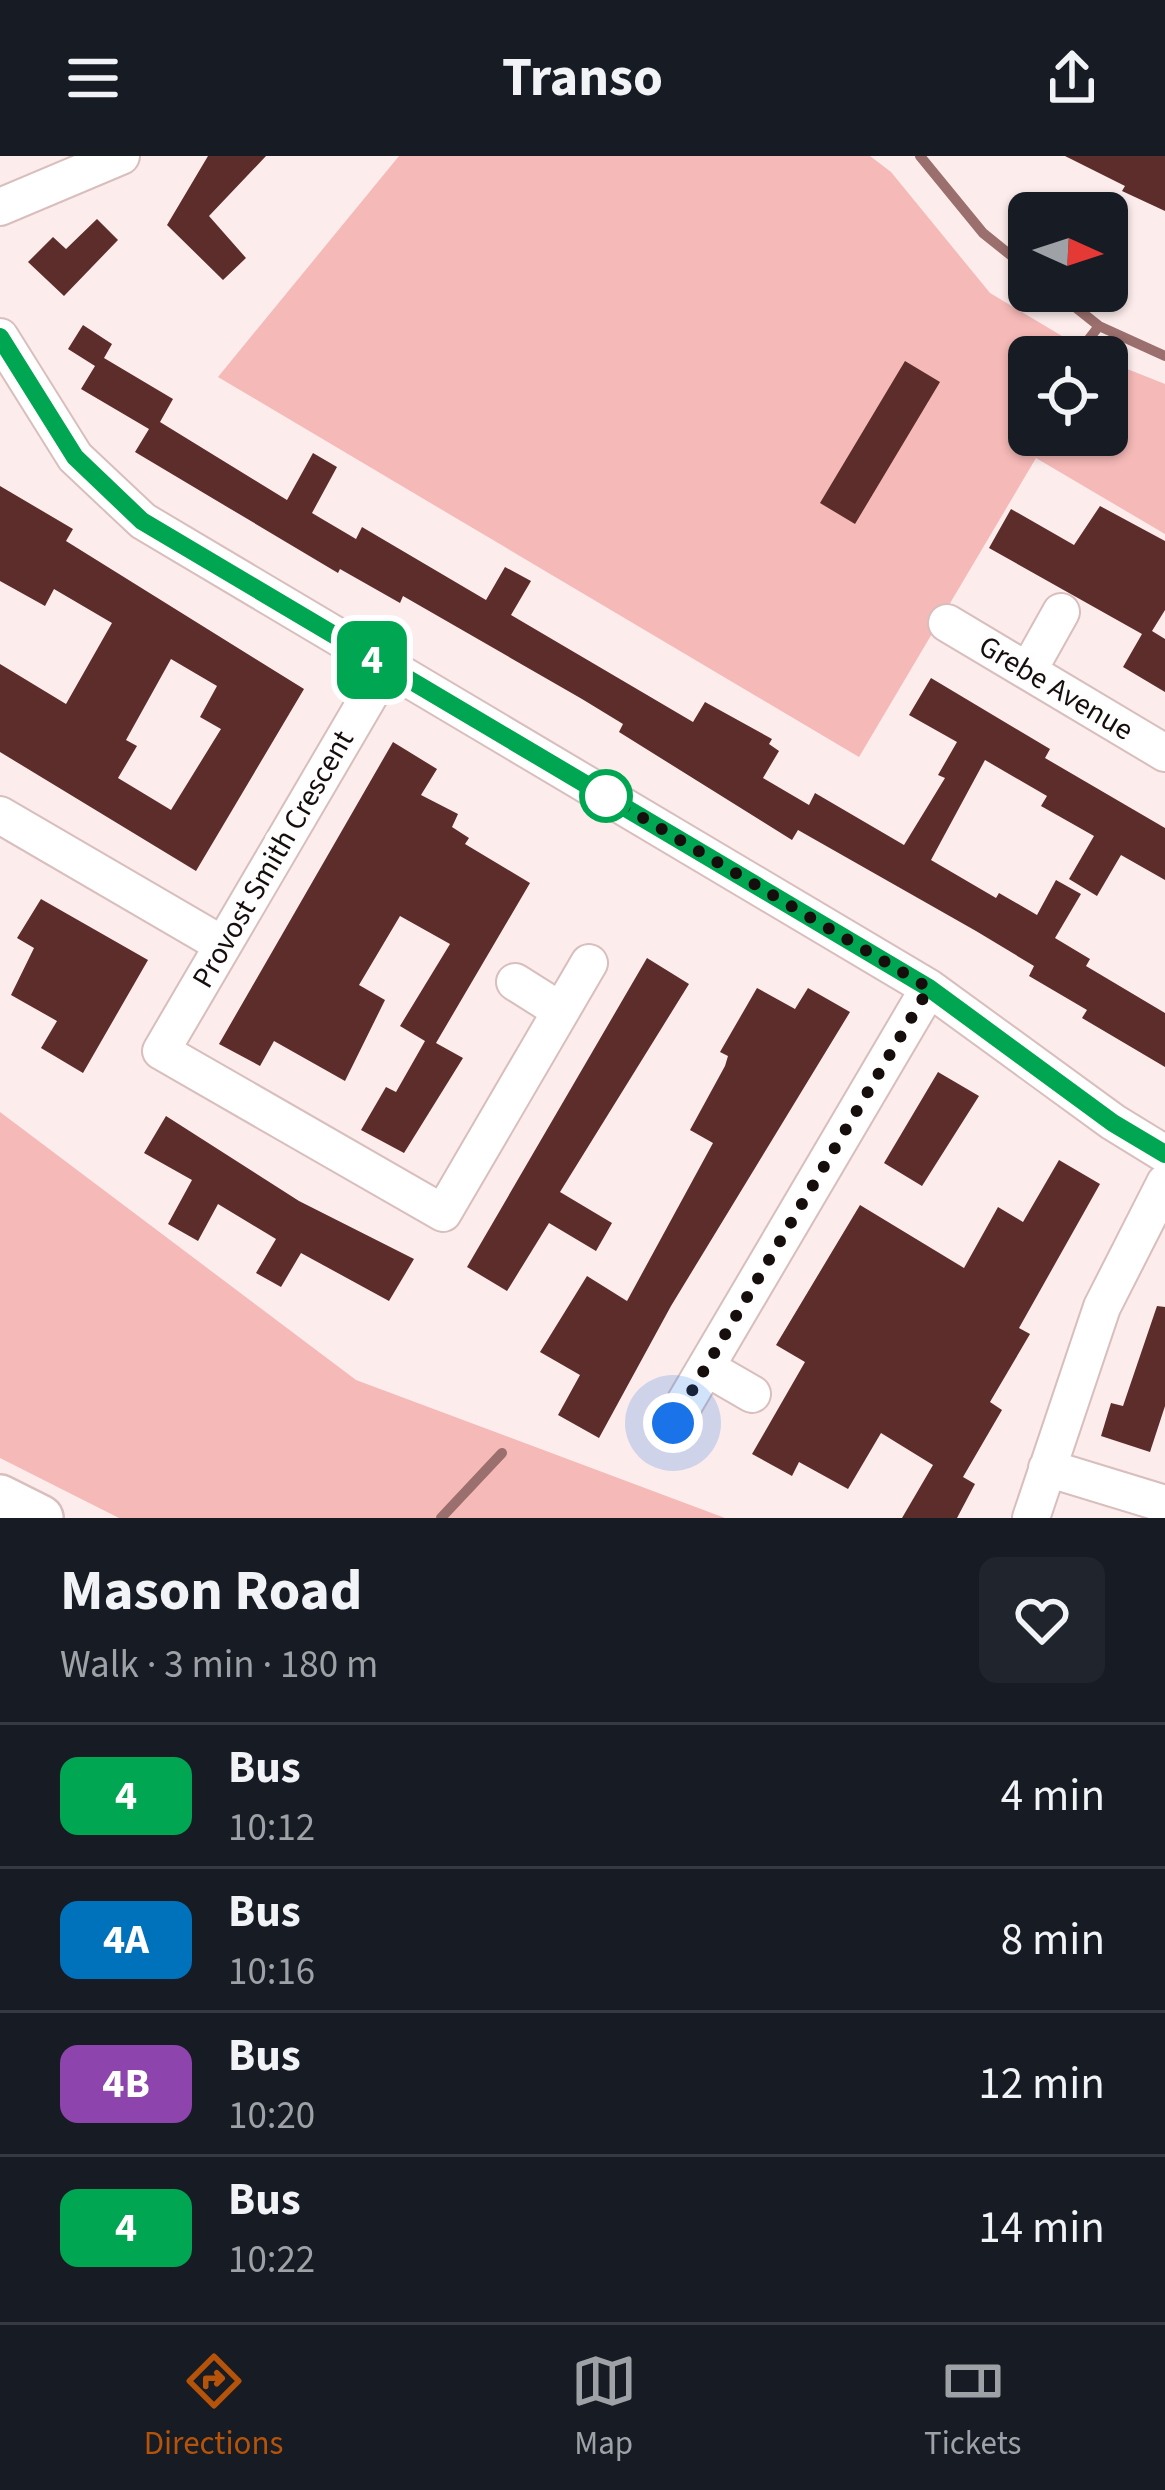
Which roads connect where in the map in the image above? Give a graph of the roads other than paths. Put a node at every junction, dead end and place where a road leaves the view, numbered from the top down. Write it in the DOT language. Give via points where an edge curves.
graph roads {
  1 [pos="121,156"];
  2 [pos="0,207"];
  3 [pos="0,337"];
  4 [pos="14,397"];
  5 [pos="1061,612"];
  6 [pos="947,623"];
  7 [pos="386,668"];
  8 [pos="1028,671"];
  9 [pos="1165,753"];
  10 [pos="0,815"];
  11 [pos="223,945"];
  12 [pos="589,963"];
  13 [pos="515,982"];
  14 [pos="929,988"];
  15 [pos="561,1011"];
  16 [pos="1165,1154"];
  17 [pos="1165,1184"];
  18 [pos="707,1367"];
  19 [pos="752,1394"];
  20 [pos="673,1423"];
  21 [pos="1047,1468"];
  22 [pos="0,1498"];
  23 [pos="1165,1504"];
  24 [pos="40,1518"];
  25 [pos="1031,1518"];
  1 -- 2 [label="street"];
  3 -- 4 [label="street"];
  4 -- 7 [label="street" via="142,521"];
  5 -- 8 [label="street"];
  6 -- 8 [label="street, Grebe Avenue"];
  7 -- 11 [label="street, Provost Smith Crescent"];
  7 -- 14 [label="street"];
  8 -- 9 [label="street, Grebe Avenue"];
  10 -- 11 [label="street"];
  11 -- 15 [label="street, Provost Smith Crescent" via="154,1063 443,1213"];
  12 -- 15 [label="street, Provost Smith Crescent"];
  13 -- 15 [label="street"];
  14 -- 16 [label="street"];
  14 -- 18 [label="street"];
  17 -- 21 [label="street" via="1102,1307"];
  18 -- 19 [label="street"];
  18 -- 20 [label="street"];
  21 -- 23 [label="street"];
  21 -- 25 [label="street"];
  22 -- 24 [label="main road"];
}
